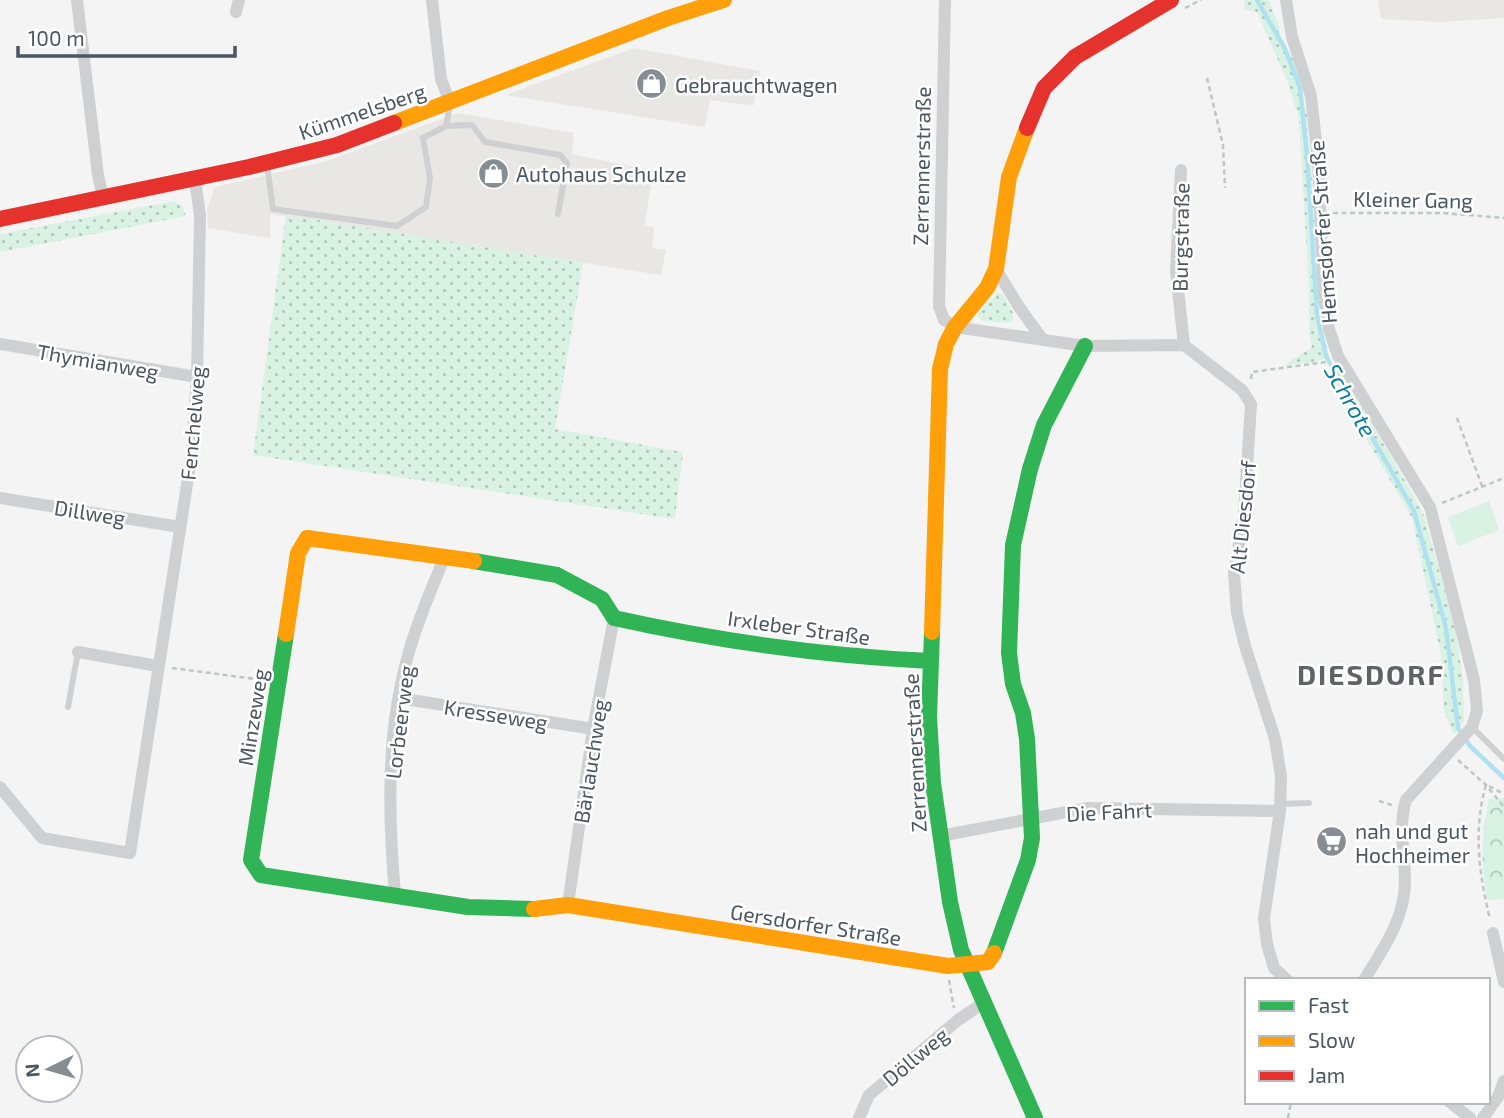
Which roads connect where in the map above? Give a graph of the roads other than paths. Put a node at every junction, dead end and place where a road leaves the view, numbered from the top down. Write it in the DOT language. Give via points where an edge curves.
graph roads {
  1 [pos="77,0"];
  2 [pos="432,0"];
  3 [pos="724,0"];
  4 [pos="945,0"];
  5 [pos="1171,0"];
  6 [pos="1286,0"];
  7 [pos="450,103"];
  8 [pos="446,127"];
  9 [pos="267,163"];
  10 [pos="1181,170"];
  11 [pos="195,179"];
  12 [pos="103,198"];
  13 [pos="558,214"];
  14 [pos="0,219"];
  15 [pos="996,269"];
  16 [pos="955,327"];
  17 [pos="1043,340"];
  18 [pos="0,344"];
  19 [pos="1184,345"];
  20 [pos="1085,346"];
  21 [pos="197,377"];
  22 [pos="0,498"];
  23 [pos="180,527"];
  24 [pos="445,556"];
  25 [pos="614,618"];
  26 [pos="78,652"];
  27 [pos="930,661"];
  28 [pos="158,666"];
  29 [pos="399,698"];
  30 [pos="68,706"];
  31 [pos="1472,727"];
  32 [pos="593,729"];
  33 [pos="1504,759"];
  34 [pos="0,787"];
  35 [pos="1309,803"];
  36 [pos="1280,807"];
  37 [pos="1031,818"];
  38 [pos="940,836"];
  39 [pos="395,894"];
  40 [pos="568,905"];
  41 [pos="660,920"];
  42 [pos="1493,933"];
  43 [pos="966,965"];
  44 [pos="1273,974"];
  45 [pos="1365,978"];
  46 [pos="1504,982"];
  47 [pos="983,1003"];
  48 [pos="1504,1081"];
  49 [pos="1452,1104"];
  50 [pos="1499,1105"];
  51 [pos="859,1118"];
  52 [pos="1035,1118"];
  53 [pos="1470,1118"];
  54 [pos="1483,1118"];
  1 -- 12 [label="street"];
  2 -- 7 [label="street" via="441,79"];
  3 -- 7 [label="street, Kümmelsberg"];
  4 -- 16 [label="street, Zerrennerstraße" via="939,306 944,320"];
  5 -- 15 [label="street" via="1075,57 1044,88 1009,177"];
  6 -- 31 [label="street, Hemsdorfer Straße" via="1292,37 1311,96 1324,298 1333,343 1430,508 1474,680 1477,711"];
  7 -- 8 [label="lane"];
  7 -- 9 [label="street, Kümmelsberg" via="337,145"];
  8 -- 9 [label="lane" via="423,138 430,178 426,207 397,226 273,209"];
  8 -- 13 [label="lane" via="472,125 485,142 560,155 567,163"];
  9 -- 11 [label="street, Kümmelsberg"];
  10 -- 19 [label="street, Burgstraße" via="1176,271"];
  11 -- 12 [label="street, Kümmelsberg"];
  11 -- 21 [label="street, Fenchelweg" via="200,216"];
  12 -- 14 [label="street, Kümmelsberg"];
  15 -- 16 [label="street, Zerrennerstraße"];
  15 -- 17 [label="street"];
  16 -- 17 [label="street"];
  16 -- 27 [label="street, Zerrennerstraße" via="940,369"];
  17 -- 20 [label="street"];
  18 -- 21 [label="street, Thymianweg"];
  19 -- 20 [label="street"];
  19 -- 36 [label="street, Alt Diesdorf" via="1251,404 1244,514 1234,573 1245,646 1275,739"];
  20 -- 37 [label="street" via="1040,437 1012,553 1010,667 1024,713"];
  21 -- 23 [label="street, Fenchelweg"];
  22 -- 23 [label="street, Dillweg"];
  23 -- 28 [label="street, Fenchelweg"];
  24 -- 25 [label="street, Minzeweg" via="557,575 602,599"];
  24 -- 29 [label="street, Lorbeerweg" via="408,654"];
  24 -- 39 [label="street, Minzeweg" via="307,538 298,553 251,860 261,875"];
  25 -- 27 [label="street, Irxleber Straße" via="857,658"];
  25 -- 32 [label="street, Bärlauchweg"];
  26 -- 28 [label="street"];
  26 -- 30 [label="lane"];
  27 -- 38 [label="street, Zerrennerstraße" via="930,743"];
  28 -- 34 [label="street, Fenchelweg" via="130,853 42,838"];
  29 -- 32 [label="street, Kresseweg"];
  29 -- 39 [label="street, Lorbeerweg" via="391,766"];
  31 -- 33 [label="lane"];
  31 -- 45 [label="street" via="1406,800 1401,907 1394,930"];
  32 -- 40 [label="street, Bärlauchweg"];
  35 -- 36 [label="lane"];
  36 -- 37 [label="street, Die Fahrt" via="1088,808"];
  36 -- 44 [label="street, Alt Diesdorf" via="1264,918"];
  37 -- 38 [label="street, Die Fahrt"];
  37 -- 43 [label="street" via="1028,860 995,951 987,962"];
  38 -- 43 [label="street, Zerrennerstraße"];
  39 -- 40 [label="street, Minzeweg" via="468,907 520,910"];
  40 -- 41 [label="street, Minzeweg"];
  41 -- 43 [label="street, Gersdorfer Straße" via="947,966"];
  42 -- 46 [label="street"];
  43 -- 47 [label="street, Zerrennerstraße"];
  47 -- 51 [label="street, Döllweg" via="869,1095"];
  47 -- 52 [label="street, Zerrennerstraße"];
  48 -- 50 [label="street"];
  49 -- 53 [label="street"];
  50 -- 54 [label="street"];
}
